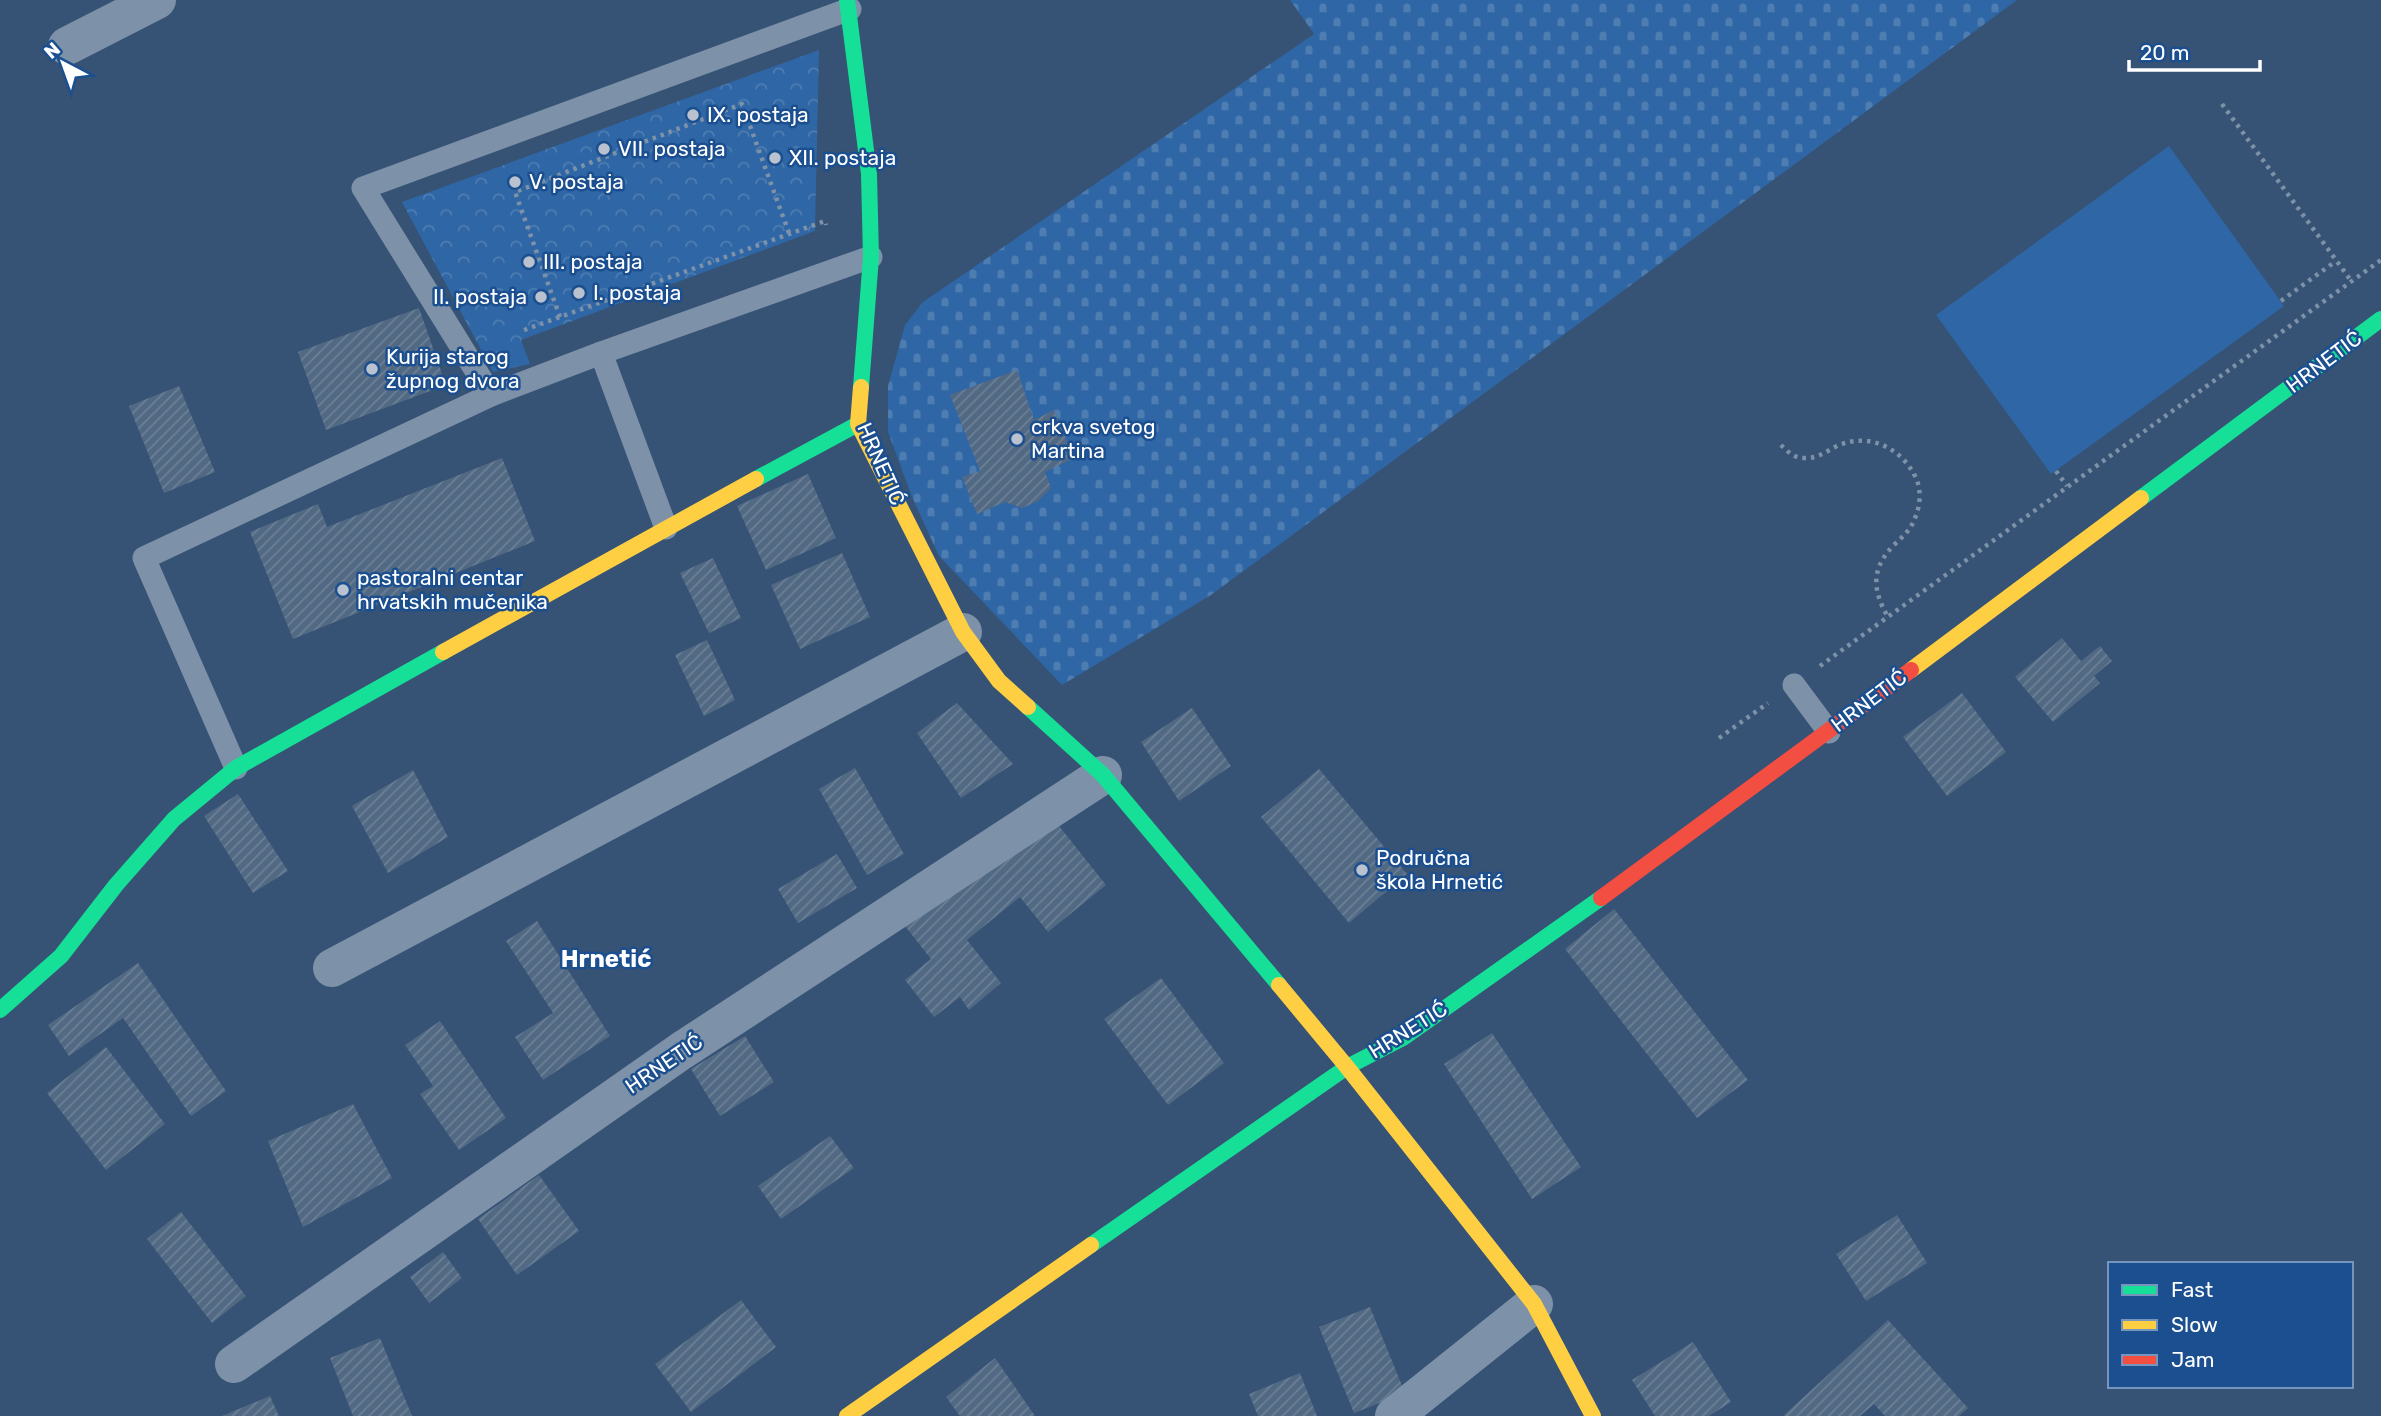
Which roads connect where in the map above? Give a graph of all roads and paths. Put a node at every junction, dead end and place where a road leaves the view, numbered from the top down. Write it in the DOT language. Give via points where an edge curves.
graph roads {
  1 [pos="157,0"];
  2 [pos="848,4"];
  3 [pos="67,47"];
  4 [pos="2222,104"];
  5 [pos="789,233"];
  6 [pos="827,233"];
  7 [pos="871,257"];
  8 [pos="2381,260"];
  9 [pos="2336,261"];
  10 [pos="2352,282"];
  11 [pos="2281,301"];
  12 [pos="560,317"];
  13 [pos="2381,319"];
  14 [pos="524,330"];
  15 [pos="601,353"];
  16 [pos="491,395"];
  17 [pos="858,424"];
  18 [pos="1781,444"];
  19 [pos="2056,471"];
  20 [pos="2067,486"];
  21 [pos="666,528"];
  22 [pos="1888,617"];
  23 [pos="963,632"];
  24 [pos="1794,685"];
  25 [pos="1829,732"];
  26 [pos="1719,738"];
  27 [pos="236,768"];
  28 [pos="1103,775"];
  29 [pos="332,968"];
  30 [pos="0,1010"];
  31 [pos="1346,1067"];
  32 [pos="1534,1304"];
  33 [pos="234,1364"];
  34 [pos="847,1416"];
  35 [pos="1394,1416"];
  36 [pos="1593,1416"];
  1 -- 3 [label="street"];
  2 -- 7 [label="street, HRNETIĆ" via="869,174"];
  2 -- 16 [label="lane" via="363,188"];
  4 -- 9 [label="path"];
  5 -- 6 [label="path" via="825,220"];
  5 -- 12 [label="path"];
  5 -- 12 [label="path" via="742,104 516,192"];
  7 -- 15 [label="lane"];
  7 -- 17 [label="street, HRNETIĆ"];
  8 -- 10 [label="path"];
  9 -- 10 [label="path"];
  9 -- 11 [label="path"];
  10 -- 20 [label="path"];
  12 -- 14 [label="path"];
  13 -- 25 [label="street, HRNETIĆ"];
  15 -- 16 [label="lane"];
  15 -- 21 [label="lane"];
  16 -- 27 [label="lane" via="144,558"];
  17 -- 21 [label="street"];
  17 -- 23 [label="street, HRNETIĆ"];
  18 -- 22 [label="path" via="1800,458 1824,455 1847,443 1872,442 1899,453 1909,466 1918,482 1915,519 1879,564 1875,583"];
  19 -- 20 [label="path"];
  20 -- 22 [label="path"];
  21 -- 27 [label="street"];
  22 -- 24 [label="path"];
  23 -- 28 [label="street, HRNETIĆ" via="999,681"];
  23 -- 29 [label="street"];
  24 -- 25 [label="lane"];
  24 -- 26 [label="path"];
  25 -- 31 [label="street, HRNETIĆ" via="1403,1038"];
  27 -- 30 [label="street" via="174,819 61,956"];
  28 -- 31 [label="street, HRNETIĆ"];
  28 -- 33 [label="street, HRNETIĆ" via="681,1051"];
  31 -- 32 [label="street, HRNETIĆ"];
  31 -- 34 [label="street"];
  32 -- 35 [label="street"];
  32 -- 36 [label="street, HRNETIĆ"];
}
